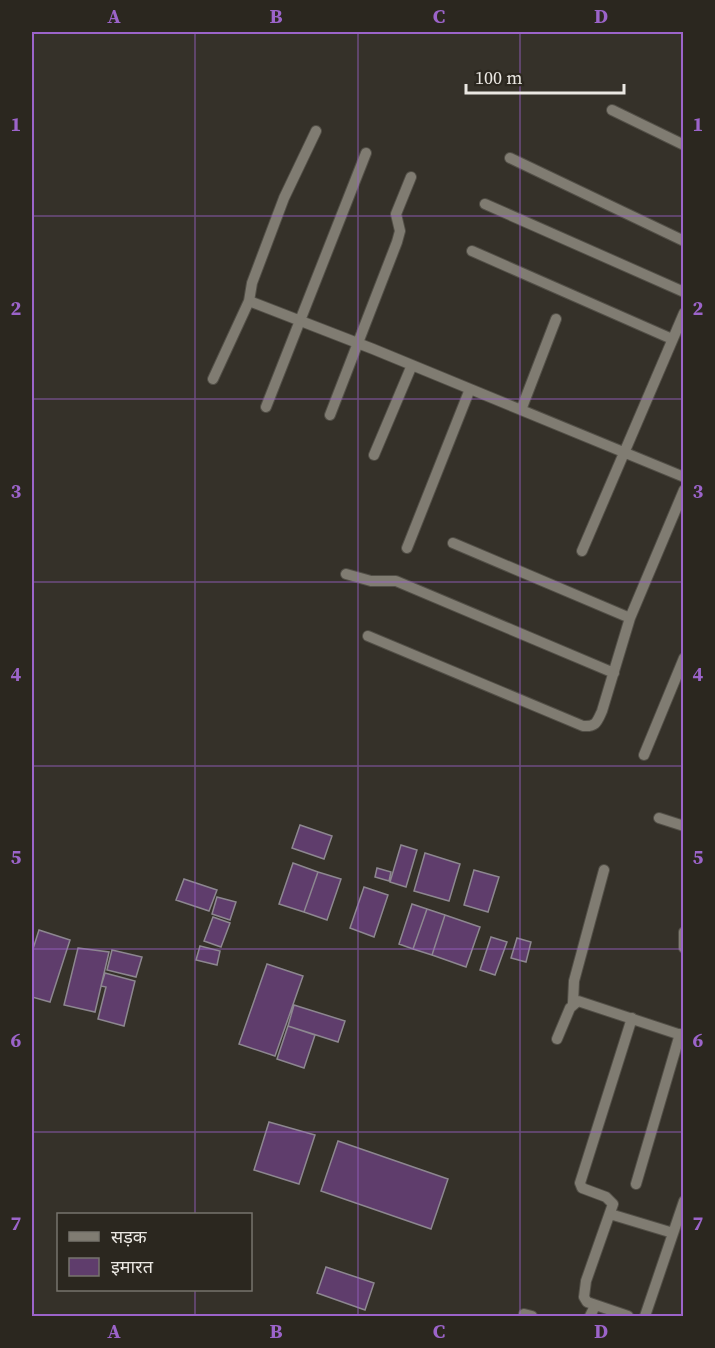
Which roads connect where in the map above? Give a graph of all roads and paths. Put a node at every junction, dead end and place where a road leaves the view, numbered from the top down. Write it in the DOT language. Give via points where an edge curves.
graph roads {
  1 [pos="612,110"];
  2 [pos="316,131"];
  3 [pos="684,145"];
  4 [pos="366,153"];
  5 [pos="510,158"];
  6 [pos="411,177"];
  7 [pos="485,204"];
  8 [pos="684,241"];
  9 [pos="472,251"];
  10 [pos="684,292"];
  11 [pos="249,301"];
  12 [pos="684,313"];
  13 [pos="556,319"];
  14 [pos="298,322"];
  15 [pos="672,339"];
  16 [pos="357,343"];
  17 [pos="412,365"];
  18 [pos="213,379"];
  19 [pos="470,389"];
  20 [pos="266,407"];
  21 [pos="521,410"];
  22 [pos="330,415"];
  23 [pos="625,453"];
  24 [pos="374,455"];
  25 [pos="684,477"];
  26 [pos="684,490"];
  27 [pos="453,543"];
  28 [pos="407,548"];
  29 [pos="582,551"];
  30 [pos="346,574"];
  31 [pos="630,618"];
  32 [pos="368,636"];
  33 [pos="684,658"];
  34 [pos="614,673"];
  35 [pos="644,755"];
  36 [pos="658,818"];
  37 [pos="684,826"];
  38 [pos="604,870"];
  39 [pos="684,932"];
  40 [pos="684,948"];
  41 [pos="573,1003"];
  42 [pos="632,1018"];
  43 [pos="682,1035"];
  44 [pos="557,1039"];
  45 [pos="636,1184"];
  46 [pos="684,1201"];
  47 [pos="610,1214"];
  48 [pos="673,1233"];
  49 [pos="595,1305"];
  50 [pos="590,1317"];
  51 [pos="628,1317"];
  52 [pos="645,1317"];
  1 -- 3 [label="street"];
  2 -- 11 [label="street" via="284,198"];
  4 -- 14 [label="street"];
  5 -- 8 [label="street"];
  6 -- 16 [label="street" via="396,214 400,231 397,242"];
  7 -- 10 [label="street"];
  9 -- 15 [label="street"];
  11 -- 14 [label="street"];
  11 -- 18 [label="street"];
  12 -- 15 [label="street"];
  13 -- 21 [label="street"];
  14 -- 16 [label="street"];
  14 -- 20 [label="street"];
  15 -- 23 [label="street"];
  16 -- 17 [label="street"];
  16 -- 22 [label="street"];
  17 -- 19 [label="street"];
  17 -- 24 [label="street"];
  19 -- 21 [label="street"];
  19 -- 28 [label="street"];
  21 -- 23 [label="street"];
  23 -- 25 [label="street"];
  23 -- 29 [label="street"];
  26 -- 31 [label="street"];
  27 -- 31 [label="street"];
  30 -- 34 [label="street" via="371,581 396,581"];
  31 -- 34 [label="street"];
  32 -- 34 [label="street" via="583,726 597,723"];
  33 -- 35 [label="street"];
  36 -- 37 [label="street"];
  38 -- 41 [label="street" via="574,981"];
  39 -- 40 [label="street"];
  41 -- 42 [label="street" via="584,1002"];
  41 -- 44 [label="street"];
  42 -- 43 [label="street"];
  42 -- 47 [label="street" via="580,1183 582,1188 611,1199"];
  43 -- 45 [label="street"];
  46 -- 48 [label="street"];
  47 -- 48 [label="street"];
  47 -- 49 [label="street" via="583,1291 587,1302"];
  48 -- 52 [label="street"];
  49 -- 50 [label="street"];
  49 -- 51 [label="street"];
}
